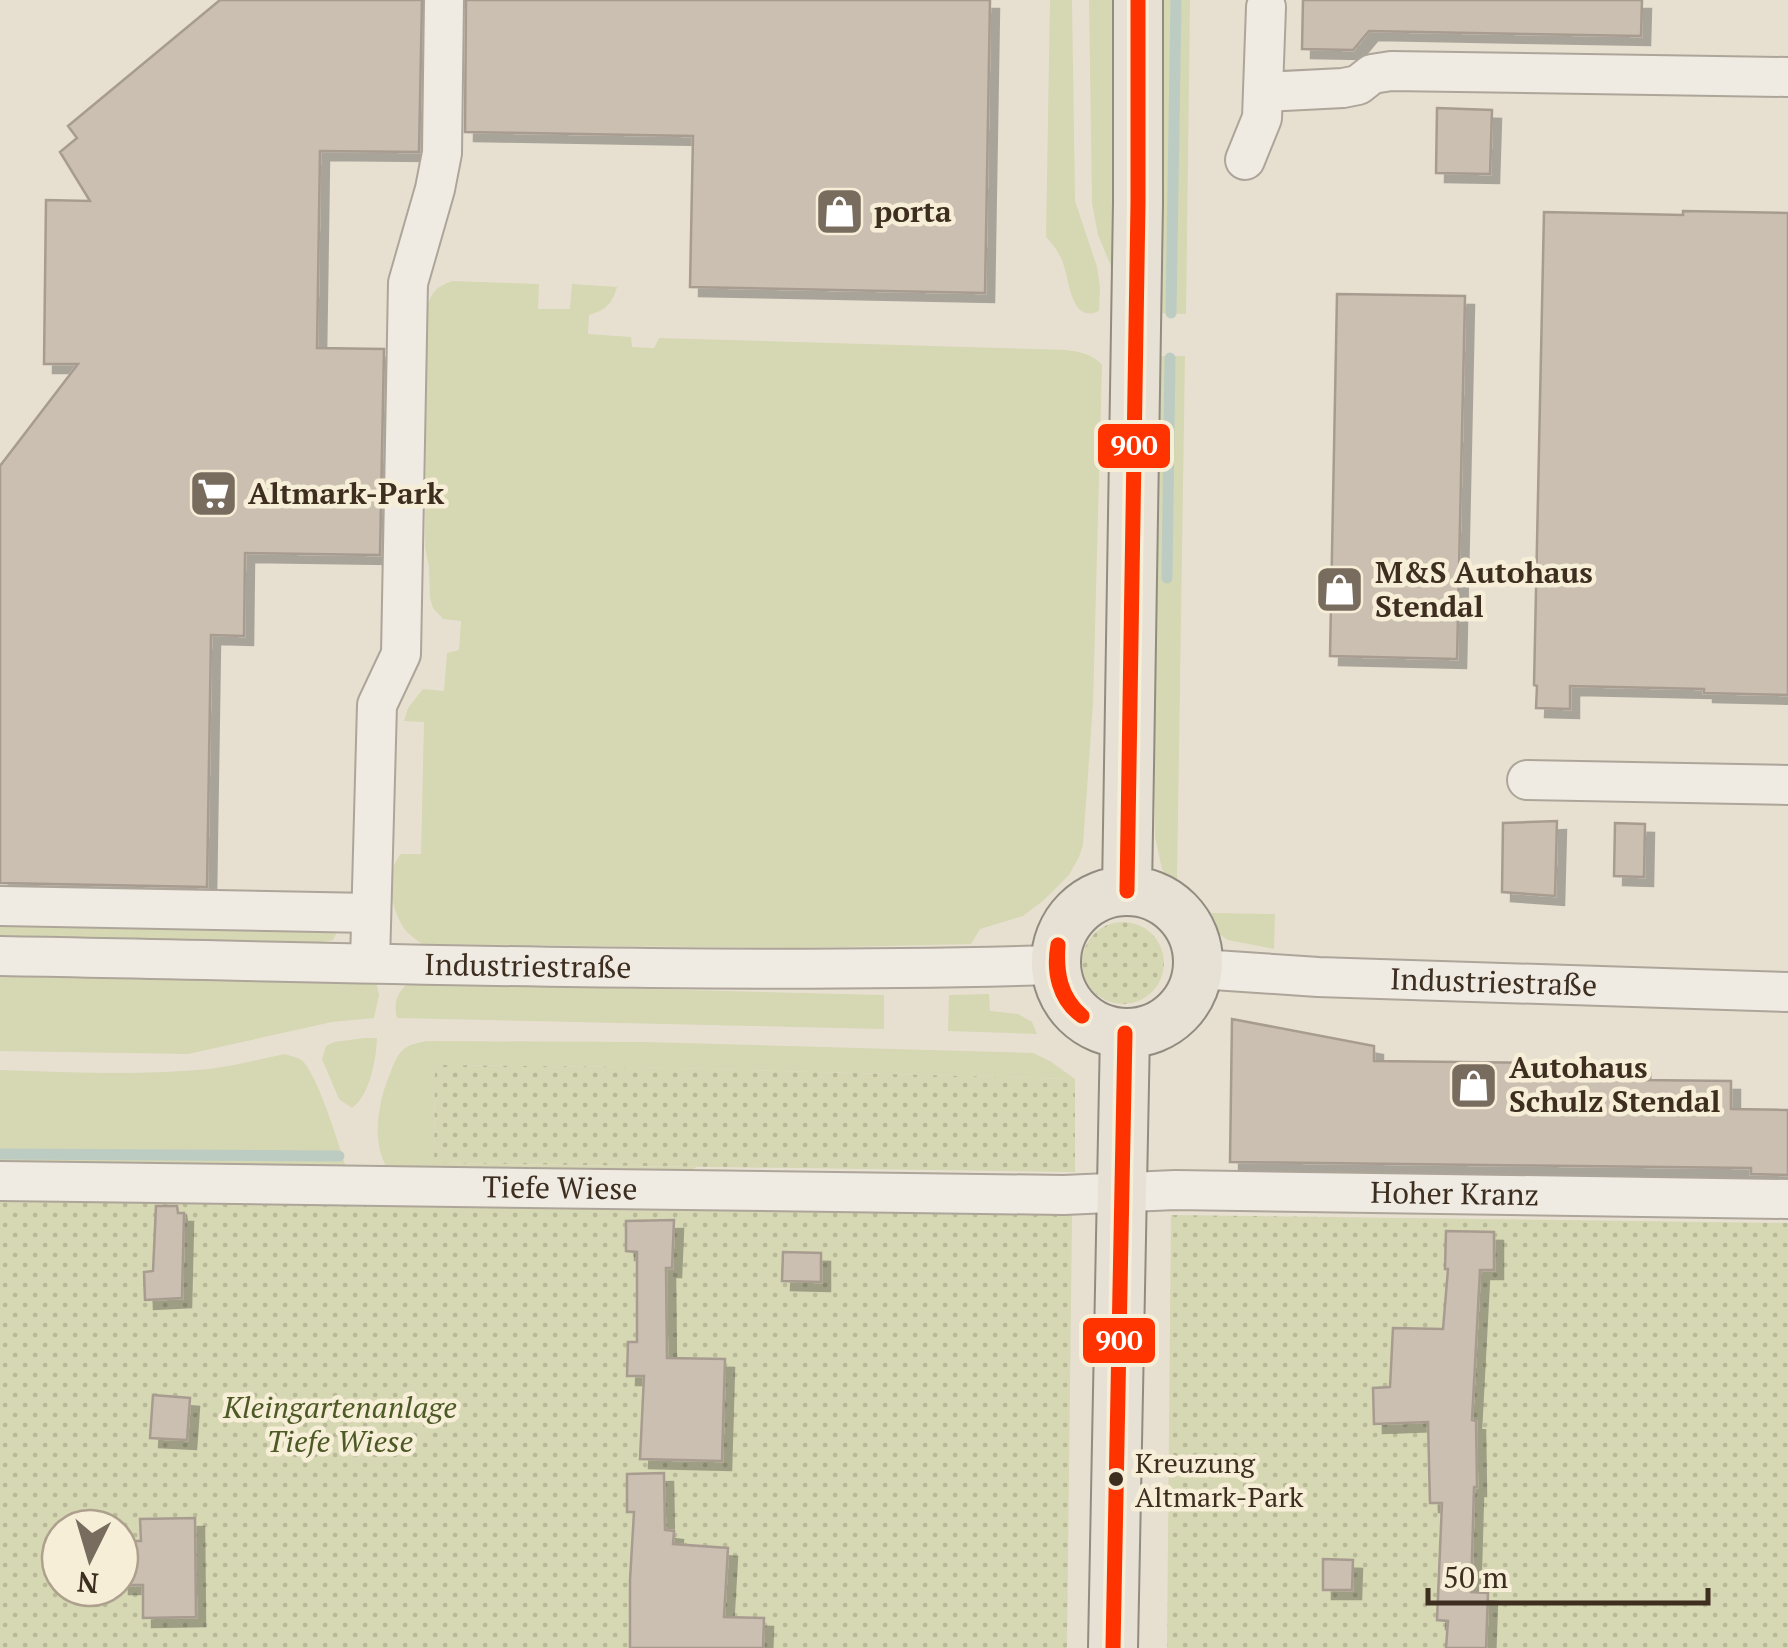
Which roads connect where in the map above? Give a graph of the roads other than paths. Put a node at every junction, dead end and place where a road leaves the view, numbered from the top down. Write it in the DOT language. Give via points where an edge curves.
graph roads {
  1 [pos="444,0"];
  2 [pos="1138,0"];
  3 [pos="1266,7"];
  4 [pos="1788,77"];
  5 [pos="1263,92"];
  6 [pos="1245,160"];
  7 [pos="1527,780"];
  8 [pos="1788,786"];
  9 [pos="1127,891"];
  10 [pos="0,906"];
  11 [pos="370,914"];
  12 [pos="0,956"];
  13 [pos="370,962"];
  14 [pos="1055,965"];
  15 [pos="1198,969"];
  16 [pos="1788,992"];
  17 [pos="1125,1033"];
  18 [pos="0,1180"];
  19 [pos="1121,1192"];
  20 [pos="1788,1199"];
  21 [pos="1114,1648"];
  1 -- 11 [label="street" via="442,152 408,283 401,654 376,705"];
  2 -- 9 [label="main road"];
  3 -- 5 [label="street"];
  4 -- 5 [label="street" via="1391,71 1343,88"];
  5 -- 6 [label="street" via="1262,118"];
  7 -- 8 [label="street"];
  9 -- 14 [label="main road" via="1106,894 1069,919"];
  9 -- 15 [label="main road" via="1150,894 1185,921"];
  10 -- 11 [label="street"];
  11 -- 13 [label="street"];
  12 -- 13 [label="street, Industriestraße"];
  13 -- 14 [label="street, Industriestraße" via="809,970"];
  14 -- 17 [label="main road" via="1068,1003 1084,1019"];
  15 -- 16 [label="street, Industriestraße"];
  15 -- 17 [label="main road" via="1184,1005 1168,1021"];
  17 -- 19 [label="main road"];
  18 -- 19 [label="street, Tiefe Wiese"];
  19 -- 20 [label="street, Hoher Kranz"];
  19 -- 21 [label="main road"];
}
